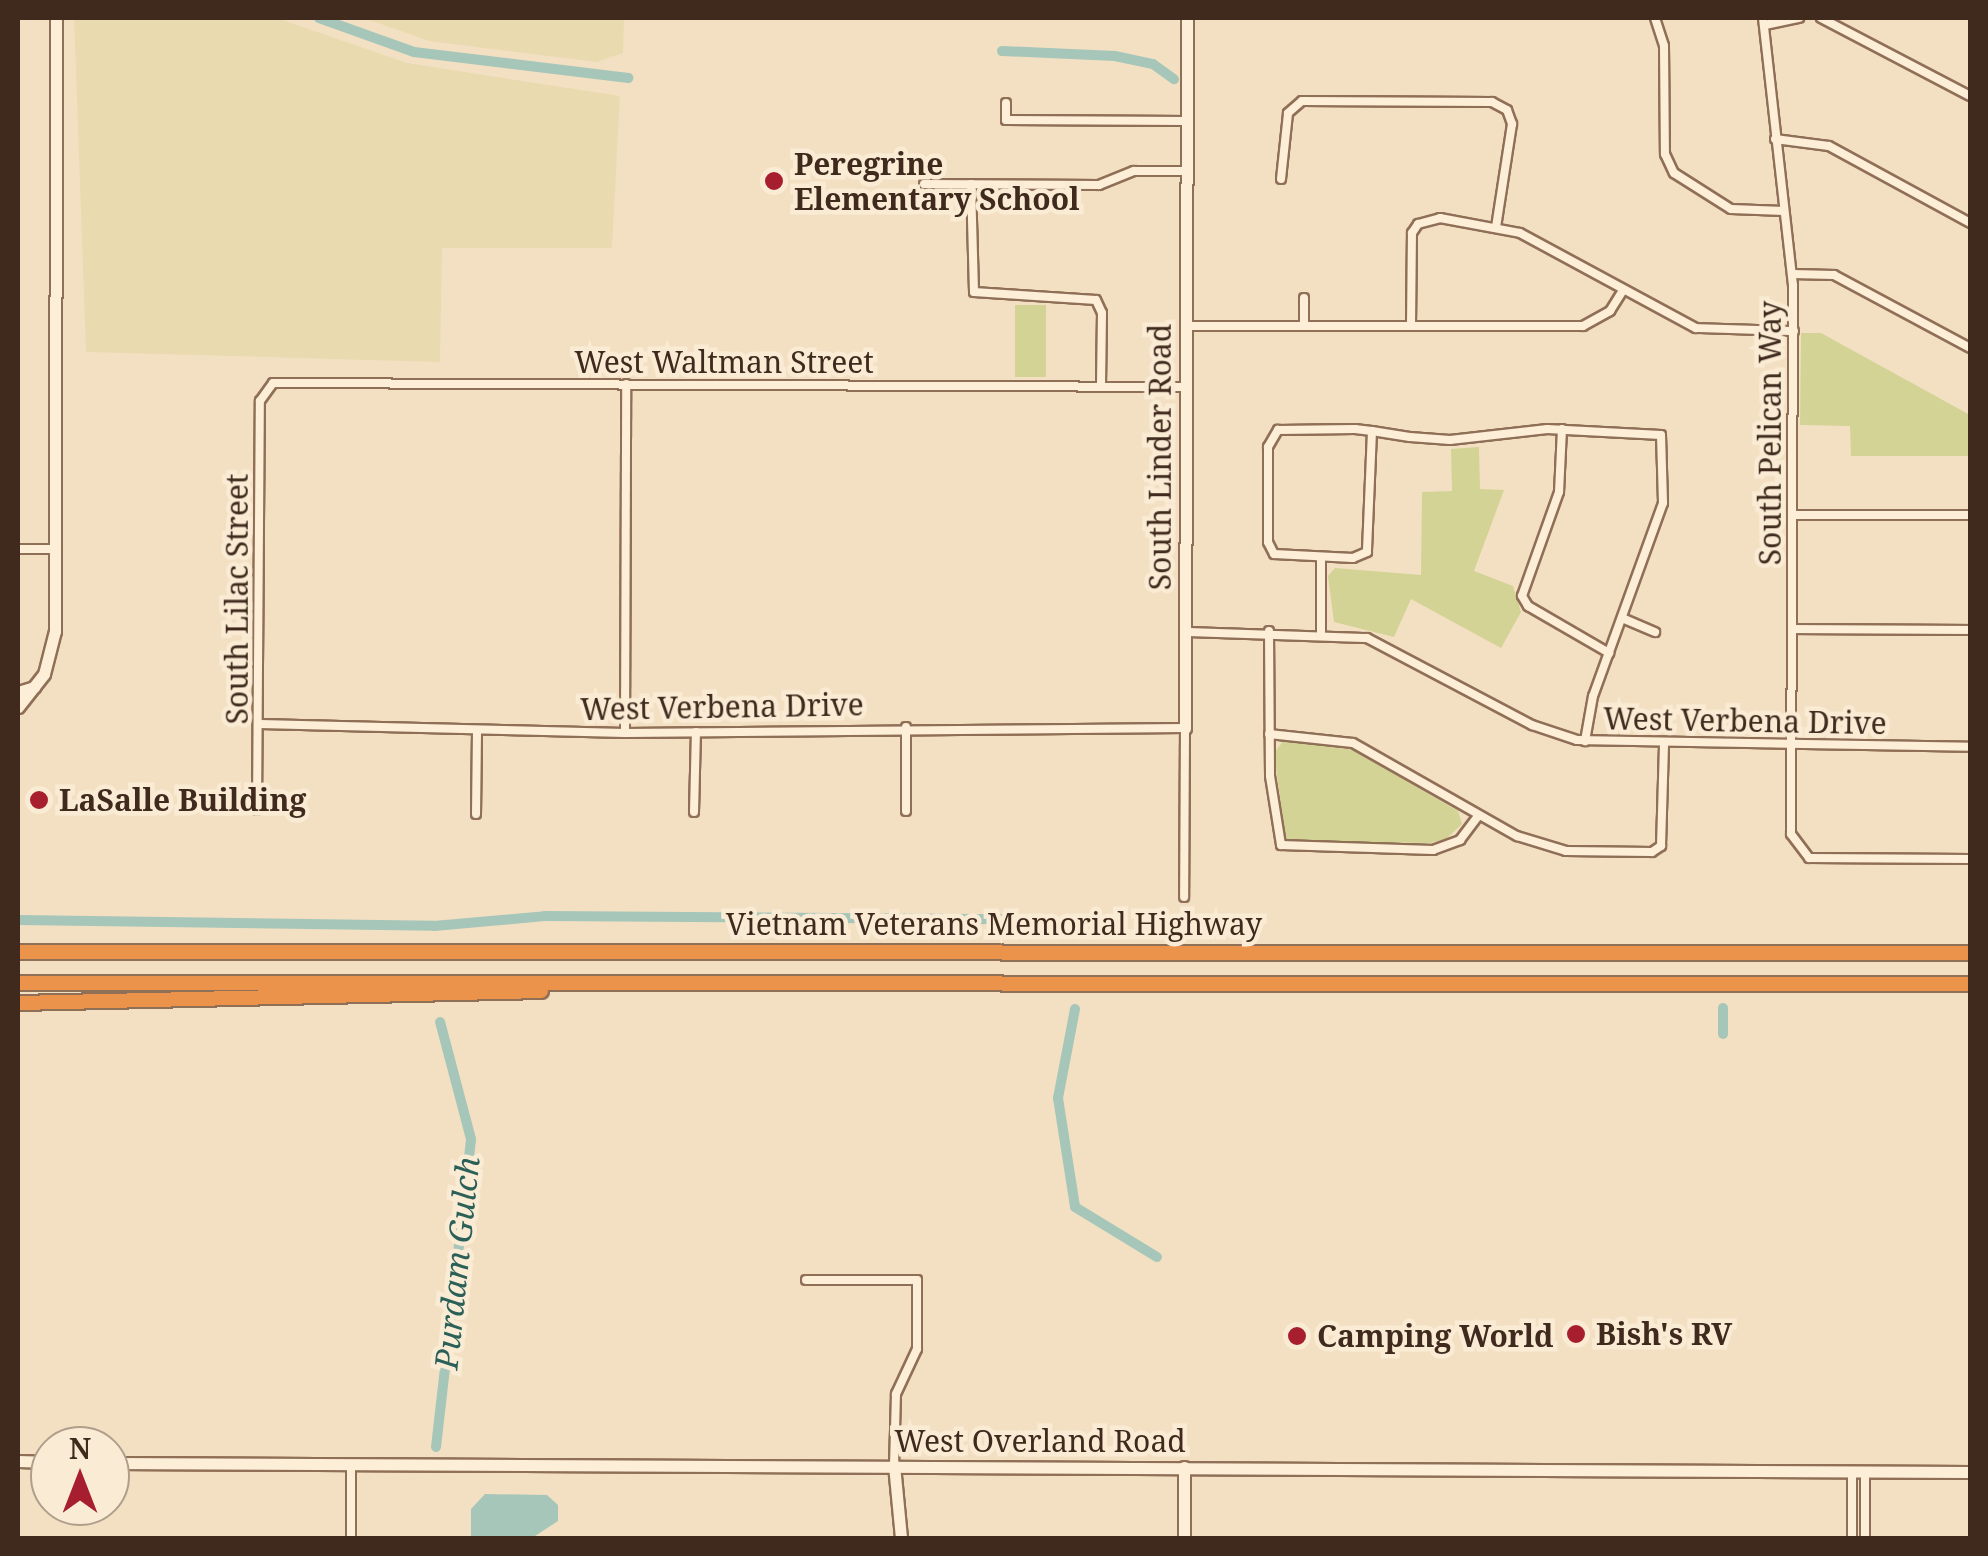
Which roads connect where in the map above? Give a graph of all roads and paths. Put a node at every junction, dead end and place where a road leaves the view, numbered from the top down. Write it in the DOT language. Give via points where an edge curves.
graph roads {
  1 [pos="56,18"];
  2 [pos="1186,18"];
  3 [pos="1655,18"];
  4 [pos="1799,18"];
  5 [pos="1821,18"];
  6 [pos="1764,21"];
  7 [pos="1970,96"];
  8 [pos="1006,103"];
  9 [pos="1186,121"];
  10 [pos="1775,139"];
  11 [pos="1186,171"];
  12 [pos="1281,180"];
  13 [pos="924,184"];
  14 [pos="970,184"];
  15 [pos="1784,211"];
  16 [pos="1970,222"];
  17 [pos="1496,227"];
  18 [pos="1792,274"];
  19 [pos="1623,290"];
  20 [pos="1304,298"];
  21 [pos="1186,326"];
  22 [pos="1304,326"];
  23 [pos="1411,326"];
  24 [pos="1794,331"];
  25 [pos="1970,348"];
  26 [pos="626,384"];
  27 [pos="1102,387"];
  28 [pos="1185,387"];
  29 [pos="264,389"];
  30 [pos="1562,430"];
  31 [pos="1372,431"];
  32 [pos="1792,514"];
  33 [pos="1970,515"];
  34 [pos="18,550"];
  35 [pos="56,550"];
  36 [pos="1320,558"];
  37 [pos="1622,618"];
  38 [pos="1792,630"];
  39 [pos="1970,630"];
  40 [pos="1185,632"];
  41 [pos="1269,632"];
  42 [pos="1320,632"];
  43 [pos="1655,632"];
  44 [pos="1608,653"];
  45 [pos="34,687"];
  46 [pos="18,692"];
  47 [pos="18,706"];
  48 [pos="260,724"];
  49 [pos="906,727"];
  50 [pos="1185,728"];
  51 [pos="477,730"];
  52 [pos="625,732"];
  53 [pos="696,732"];
  54 [pos="1269,734"];
  55 [pos="1585,741"];
  56 [pos="1664,744"];
  57 [pos="1791,745"];
  58 [pos="1970,748"];
  59 [pos="257,810"];
  60 [pos="906,810"];
  61 [pos="694,812"];
  62 [pos="476,814"];
  63 [pos="1479,815"];
  64 [pos="1970,859"];
  65 [pos="1184,898"];
  66 [pos="18,952"];
  67 [pos="1970,952"];
  68 [pos="18,984"];
  69 [pos="604,984"];
  70 [pos="1970,984"];
  71 [pos="18,1003"];
  72 [pos="806,1280"];
  73 [pos="130,1463"];
  74 [pos="351,1464"];
  75 [pos="894,1466"];
  76 [pos="1184,1466"];
  77 [pos="1859,1471"];
  78 [pos="1970,1472"];
  79 [pos="351,1538"];
  80 [pos="901,1538"];
  81 [pos="1184,1538"];
  82 [pos="1852,1538"];
  83 [pos="1864,1538"];
  1 -- 35 [label="street"];
  2 -- 9 [label="street, South Linder Road"];
  3 -- 15 [label="street" via="1664,46 1665,154 1674,173 1732,209"];
  4 -- 6 [label="street"];
  5 -- 7 [label="street"];
  6 -- 10 [label="street, South Pelican Way"];
  8 -- 9 [label="street" via="1006,120"];
  9 -- 11 [label="street, South Linder Road"];
  10 -- 15 [label="street, South Pelican Way"];
  10 -- 16 [label="street" via="1829,146"];
  11 -- 14 [label="street" via="1134,171 1098,185"];
  11 -- 21 [label="street, South Linder Road"];
  12 -- 17 [label="street" via="1291,107 1314,99 1492,102 1507,110 1512,124"];
  13 -- 14 [label="street"];
  14 -- 27 [label="street" via="974,292 1096,300"];
  15 -- 18 [label="street, South Pelican Way"];
  17 -- 19 [label="street" via="1520,233"];
  17 -- 23 [label="street" via="1440,218 1418,224 1410,244"];
  18 -- 24 [label="street, South Pelican Way"];
  18 -- 25 [label="street" via="1834,276"];
  19 -- 23 [label="street" via="1610,311 1583,326"];
  19 -- 24 [label="street" via="1696,328"];
  20 -- 22 [label="street"];
  21 -- 22 [label="street"];
  21 -- 28 [label="street, South Linder Road"];
  22 -- 23 [label="street"];
  24 -- 32 [label="street, South Pelican Way"];
  26 -- 27 [label="street, West Waltman Street"];
  26 -- 29 [label="street, West Waltman Street" via="286,381"];
  26 -- 52 [label="street"];
  27 -- 28 [label="street, West Waltman Street"];
  28 -- 40 [label="street, South Linder Road"];
  29 -- 48 [label="street, South Lilac Street"];
  30 -- 31 [label="street" via="1450,440"];
  30 -- 37 [label="street" via="1661,435 1663,503"];
  30 -- 44 [label="street" via="1559,492 1522,596 1528,606"];
  31 -- 36 [label="street" via="1366,552"];
  31 -- 36 [label="street" via="1284,428 1272,434 1268,542 1274,554"];
  32 -- 33 [label="street"];
  32 -- 38 [label="street, South Pelican Way"];
  34 -- 35 [label="street"];
  35 -- 45 [label="street" via="56,631"];
  36 -- 42 [label="street"];
  37 -- 43 [label="street"];
  37 -- 44 [label="street"];
  38 -- 39 [label="street"];
  38 -- 57 [label="street, South Pelican Way"];
  40 -- 41 [label="street, West Verbena Drive"];
  40 -- 50 [label="street, South Linder Road"];
  41 -- 42 [label="street, West Verbena Drive"];
  41 -- 54 [label="street"];
  42 -- 55 [label="street, West Verbena Drive" via="1388,645 1532,726"];
  44 -- 55 [label="street"];
  45 -- 46 [label="street"];
  45 -- 47 [label="street"];
  48 -- 51 [label="street, West Verbena Drive"];
  48 -- 59 [label="street, South Lilac Street"];
  49 -- 50 [label="street, West Verbena Drive"];
  49 -- 53 [label="street, West Verbena Drive"];
  49 -- 60 [label="street"];
  50 -- 65 [label="street, South Linder Road"];
  51 -- 52 [label="street, West Verbena Drive"];
  51 -- 62 [label="street"];
  52 -- 53 [label="street, West Verbena Drive"];
  53 -- 61 [label="street"];
  54 -- 63 [label="street" via="1354,742"];
  54 -- 63 [label="street" via="1282,845 1433,850 1460,840"];
  55 -- 56 [label="street, West Verbena Drive"];
  56 -- 57 [label="street, West Verbena Drive"];
  56 -- 63 [label="street" via="1661,846 1652,852 1542,847"];
  57 -- 58 [label="street, West Verbena Drive"];
  57 -- 64 [label="street, South Pelican Way" via="1791,834 1809,858"];
  66 -- 67 [label="highway, Vietnam Veterans Memorial Highway"];
  68 -- 69 [label="highway, Vietnam Veterans Memorial Highway"];
  69 -- 70 [label="highway, Vietnam Veterans Memorial Highway"];
  69 -- 71 [label="highway" via="498,996"];
  72 -- 75 [label="street" via="917,1280 918,1350 896,1394"];
  73 -- 74 [label="street, West Overland Road"];
  74 -- 75 [label="street, West Overland Road"];
  74 -- 79 [label="street"];
  75 -- 76 [label="street, West Overland Road"];
  75 -- 80 [label="street"];
  76 -- 77 [label="street, West Overland Road"];
  76 -- 81 [label="street"];
  77 -- 78 [label="street, West Overland Road"];
  77 -- 82 [label="street"];
  77 -- 83 [label="street"];
}
